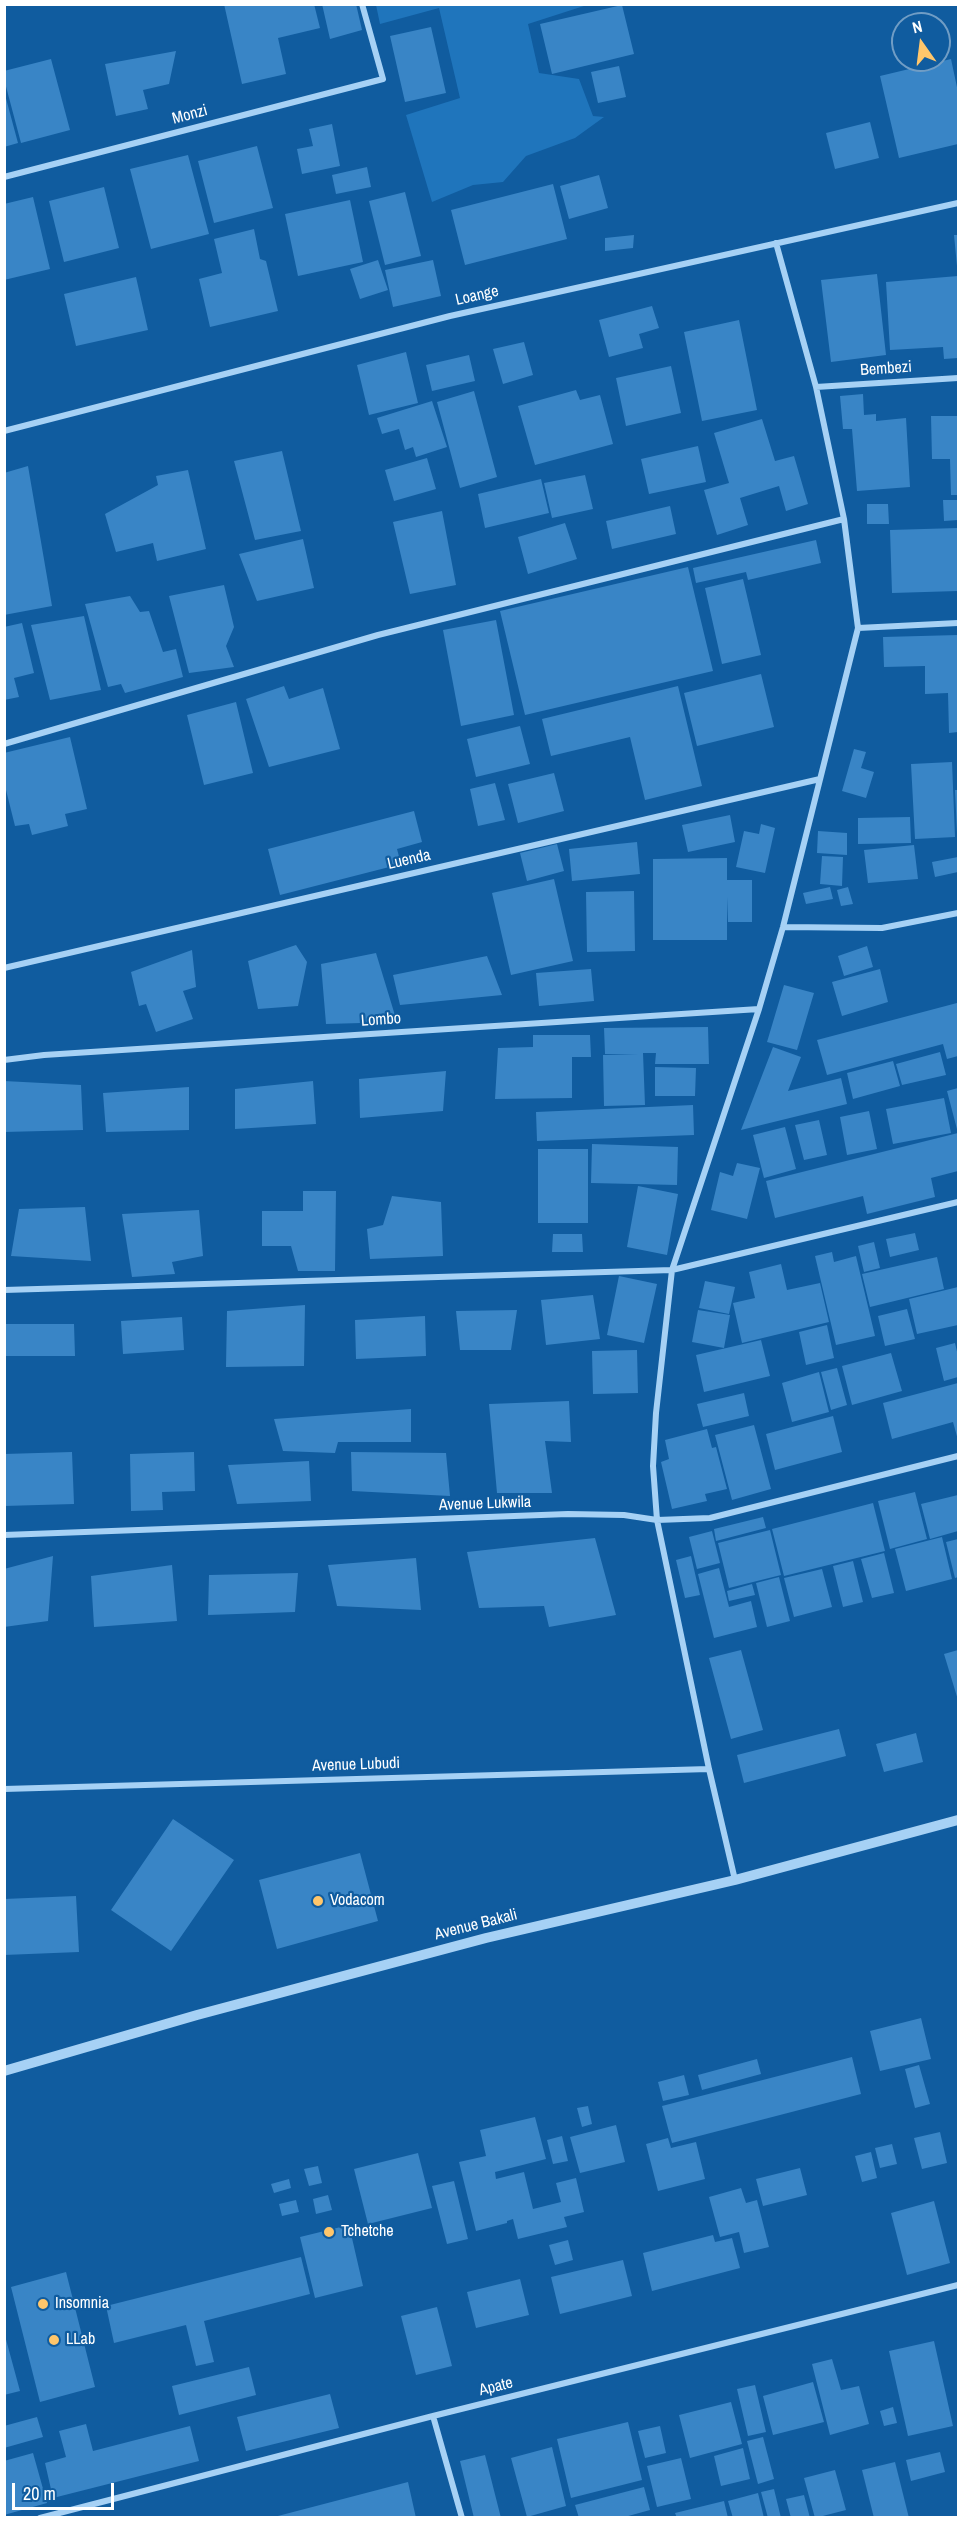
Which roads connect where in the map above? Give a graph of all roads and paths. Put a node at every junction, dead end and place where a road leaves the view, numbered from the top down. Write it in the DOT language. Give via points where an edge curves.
graph roads {
  1 [pos="362,4"];
  2 [pos="4,177"];
  3 [pos="958,203"];
  4 [pos="776,243"];
  5 [pos="958,378"];
  6 [pos="816,387"];
  7 [pos="4,431"];
  8 [pos="844,519"];
  9 [pos="958,623"];
  10 [pos="858,628"];
  11 [pos="4,744"];
  12 [pos="820,779"];
  13 [pos="958,913"];
  14 [pos="783,927"];
  15 [pos="4,968"];
  16 [pos="759,1009"];
  17 [pos="4,1060"];
  18 [pos="958,1202"];
  19 [pos="672,1270"];
  20 [pos="4,1290"];
  21 [pos="958,1456"];
  22 [pos="657,1520"];
  23 [pos="4,1535"];
  24 [pos="709,1769"];
  25 [pos="4,1789"];
  26 [pos="958,1820"];
  27 [pos="735,1880"];
  28 [pos="4,2071"];
  29 [pos="958,2285"];
  30 [pos="433,2416"];
  31 [pos="40,2517"];
  32 [pos="462,2517"];
  1 -- 2 [label="street, Monzi" via="383,79"];
  3 -- 4 [label="street, Loange"];
  4 -- 6 [label="street"];
  4 -- 7 [label="street, Loange" via="450,316"];
  5 -- 6 [label="street, Bembezi"];
  6 -- 8 [label="street"];
  8 -- 10 [label="street"];
  8 -- 11 [label="street" via="378,635"];
  9 -- 10 [label="street"];
  10 -- 12 [label="street"];
  12 -- 14 [label="street"];
  12 -- 15 [label="street, Luenda"];
  13 -- 14 [label="street" via="882,928"];
  14 -- 16 [label="street"];
  16 -- 17 [label="street, Lombo"];
  16 -- 19 [label="street"];
  18 -- 19 [label="street"];
  19 -- 20 [label="street"];
  19 -- 22 [label="street" via="656,1413 653,1466"];
  21 -- 22 [label="street, Avenue Lukwila" via="710,1518"];
  22 -- 23 [label="street, Avenue Lukwila" via="568,1514"];
  22 -- 24 [label="street"];
  24 -- 25 [label="street, Avenue Lubudi"];
  24 -- 27 [label="street"];
  26 -- 27 [label="street, Avenue Bakali"];
  27 -- 28 [label="street, Avenue Bakali" via="486,1938"];
  29 -- 30 [label="street, Apate"];
  30 -- 31 [label="street, Apate"];
  30 -- 32 [label="street"];
}
